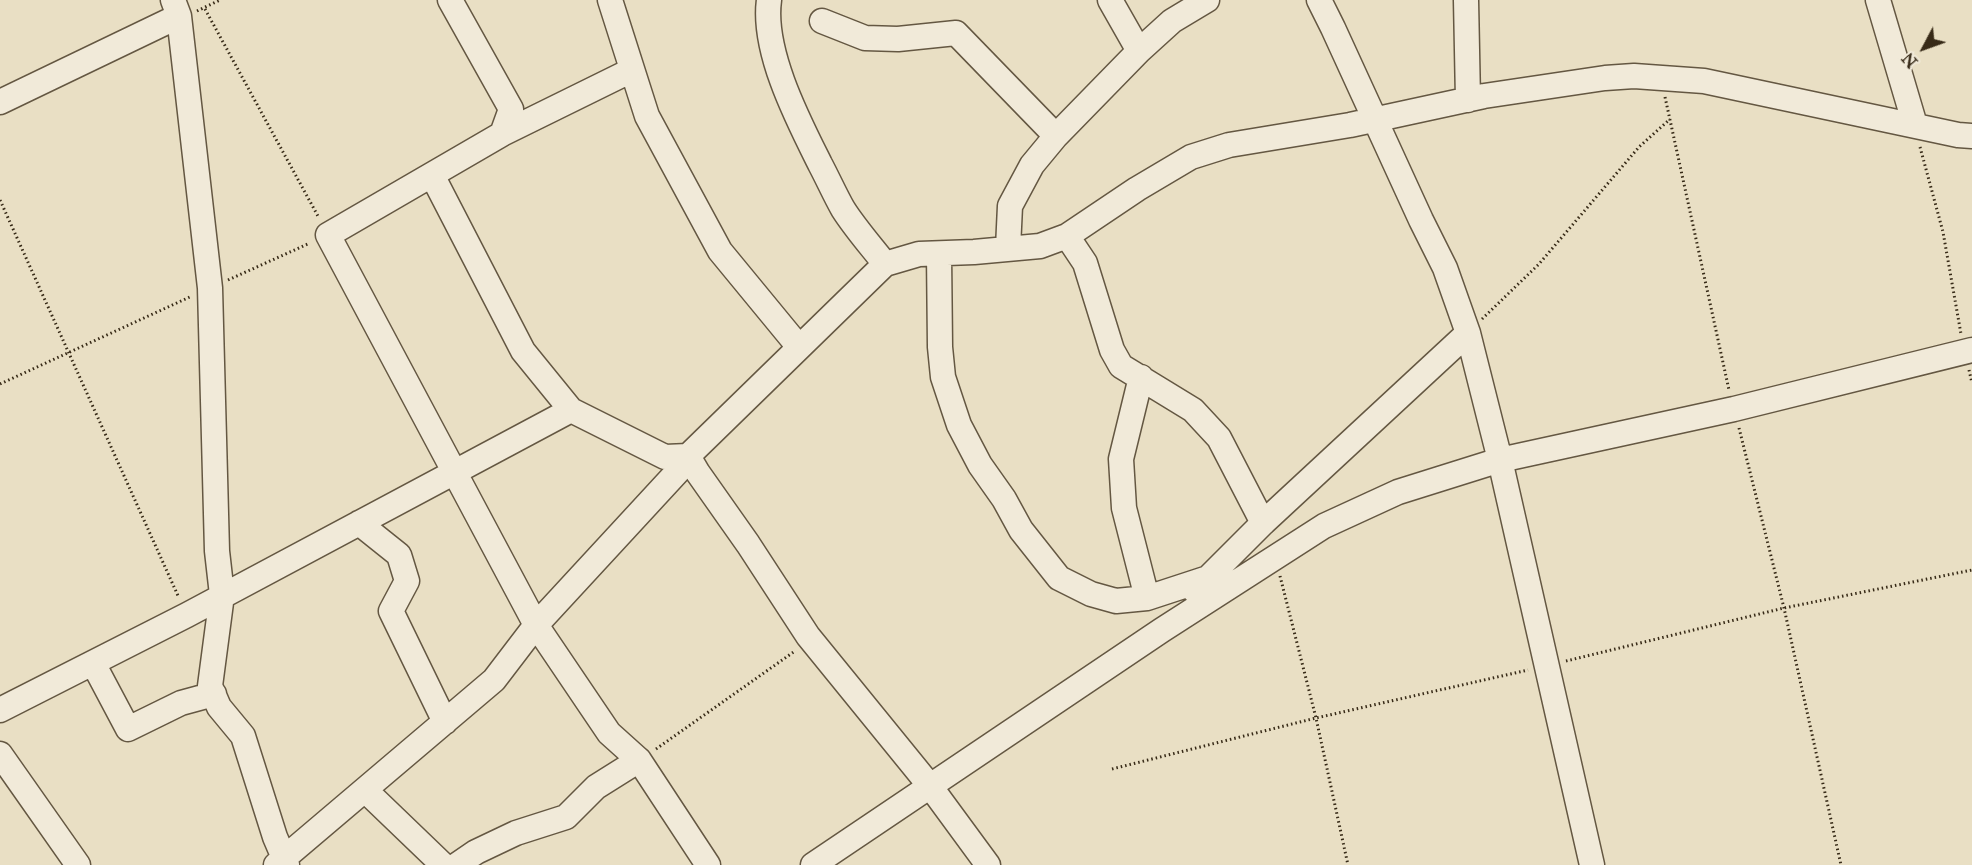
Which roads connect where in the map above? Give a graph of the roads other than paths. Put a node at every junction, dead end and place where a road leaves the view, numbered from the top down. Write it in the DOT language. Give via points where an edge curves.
graph roads {
  1 [pos="450,0"];
  2 [pos="610,0"];
  3 [pos="769,0"];
  4 [pos="1110,0"];
  5 [pos="1207,0"];
  6 [pos="1319,0"];
  7 [pos="1466,0"];
  8 [pos="1878,0"];
  9 [pos="176,8"];
  10 [pos="822,21"];
  11 [pos="1139,51"];
  12 [pos="632,70"];
  13 [pos="1468,100"];
  14 [pos="0,102"];
  15 [pos="1375,119"];
  16 [pos="1914,125"];
  17 [pos="502,134"];
  18 [pos="1056,136"];
  19 [pos="1972,136"];
  20 [pos="432,175"];
  21 [pos="1067,236"];
  22 [pos="1008,248"];
  23 [pos="939,254"];
  24 [pos="885,264"];
  25 [pos="1468,333"];
  26 [pos="799,347"];
  27 [pos="1968,351"];
  28 [pos="1141,377"];
  29 [pos="572,410"];
  30 [pos="688,456"];
  31 [pos="1500,460"];
  32 [pos="455,472"];
  33 [pos="359,523"];
  34 [pos="1263,523"];
  35 [pos="1205,579"];
  36 [pos="222,595"];
  37 [pos="1147,598"];
  38 [pos="536,626"];
  39 [pos="1162,630"];
  40 [pos="93,663"];
  41 [pos="214,693"];
  42 [pos="0,710"];
  43 [pos="445,722"];
  44 [pos="0,754"];
  45 [pos="639,760"];
  46 [pos="930,786"];
  47 [pos="365,790"];
  48 [pos="282,863"];
  49 [pos="78,865"];
  50 [pos="443,865"];
  51 [pos="457,865"];
  52 [pos="708,865"];
  53 [pos="813,865"];
  54 [pos="988,865"];
  55 [pos="1592,865"];
  1 -- 17 [label="street" via="511,109"];
  2 -- 12 [label="street"];
  3 -- 24 [label="street" via="771,38 783,84 844,210"];
  4 -- 11 [label="street"];
  5 -- 11 [label="street" via="1172,21"];
  6 -- 15 [label="street"];
  7 -- 13 [label="street"];
  8 -- 16 [label="street"];
  9 -- 14 [label="street"];
  9 -- 36 [label="street" via="210,288 217,551"];
  10 -- 18 [label="street" via="865,38 956,33"];
  11 -- 18 [label="street"];
  12 -- 17 [label="street"];
  12 -- 26 [label="street" via="647,116 720,251"];
  13 -- 15 [label="street"];
  13 -- 16 [label="street" via="1634,76 1704,81"];
  15 -- 21 [label="street" via="1191,157"];
  15 -- 25 [label="street" via="1445,268"];
  16 -- 19 [label="street"];
  17 -- 20 [label="street"];
  18 -- 22 [label="street" via="1032,165 1010,206"];
  20 -- 29 [label="street" via="523,351"];
  20 -- 32 [label="street" via="328,235"];
  21 -- 22 [label="street" via="1040,246"];
  21 -- 28 [label="street" via="1085,263 1112,350 1121,366"];
  22 -- 23 [label="street"];
  23 -- 24 [label="street" via="919,254"];
  23 -- 37 [label="street" via="939,347 943,377 959,425 980,465 1059,578 1091,594 1116,600"];
  24 -- 26 [label="street"];
  25 -- 31 [label="street"];
  25 -- 34 [label="street"];
  26 -- 30 [label="street"];
  27 -- 31 [label="street" via="1734,409"];
  28 -- 34 [label="street" via="1193,410 1219,438"];
  28 -- 37 [label="street" via="1121,459 1124,508"];
  29 -- 30 [label="street" via="665,457"];
  29 -- 32 [label="street"];
  30 -- 38 [label="street"];
  30 -- 46 [label="street" via="811,639"];
  31 -- 39 [label="street" via="1398,492 1324,525"];
  31 -- 55 [label="street"];
  32 -- 33 [label="street"];
  32 -- 38 [label="street"];
  33 -- 36 [label="street"];
  33 -- 43 [label="street" via="399,555 407,580 391,611"];
  34 -- 35 [label="street"];
  35 -- 37 [label="street"];
  35 -- 39 [label="street"];
  36 -- 40 [label="street"];
  36 -- 41 [label="street" via="210,686"];
  38 -- 43 [label="street" via="494,680"];
  38 -- 45 [label="street" via="609,733"];
  39 -- 46 [label="street"];
  40 -- 41 [label="street" via="128,729 181,703"];
  40 -- 42 [label="street"];
  41 -- 48 [label="street" via="219,707 243,736"];
  43 -- 47 [label="street"];
  44 -- 49 [label="street"];
  45 -- 51 [label="street" via="596,787 566,817 516,833"];
  45 -- 52 [label="street"];
  46 -- 53 [label="street"];
  46 -- 54 [label="street"];
  47 -- 48 [label="street"];
  47 -- 50 [label="street"];
}
